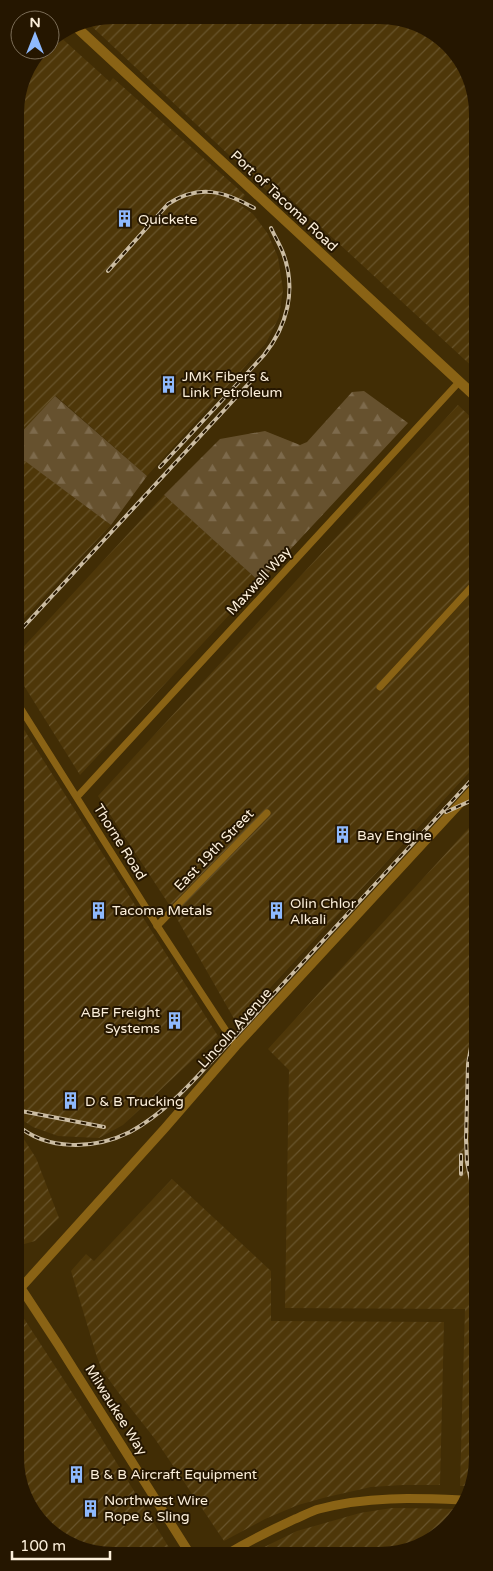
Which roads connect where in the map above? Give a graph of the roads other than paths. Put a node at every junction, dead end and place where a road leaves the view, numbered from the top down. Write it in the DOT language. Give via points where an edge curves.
graph roads {
  1 [pos="80,30"];
  2 [pos="459,382"];
  3 [pos="469,391"];
  4 [pos="469,590"];
  5 [pos="380,687"];
  6 [pos="24,713"];
  7 [pos="469,794"];
  8 [pos="78,797"];
  9 [pos="268,813"];
  10 [pos="157,926"];
  11 [pos="236,1046"];
  12 [pos="24,1284"];
  13 [pos="24,1293"];
  14 [pos="458,1500"];
  15 [pos="186,1547"];
  16 [pos="240,1547"];
  1 -- 2 [label="main road, Port of Tacoma Road"];
  2 -- 3 [label="main road, Port of Tacoma Road"];
  2 -- 8 [label="street, Maxwell Way"];
  4 -- 5 [label="street"];
  6 -- 8 [label="street, Thorne Road"];
  7 -- 11 [label="street, Lincoln Avenue"];
  8 -- 10 [label="street, Thorne Road"];
  9 -- 10 [label="street, East 19th Street"];
  10 -- 11 [label="street, Thorne Road"];
  11 -- 12 [label="street, Lincoln Avenue"];
  13 -- 15 [label="street, Milwaukee Way"];
  14 -- 16 [label="street" via="383,1499 318,1509"];
}
